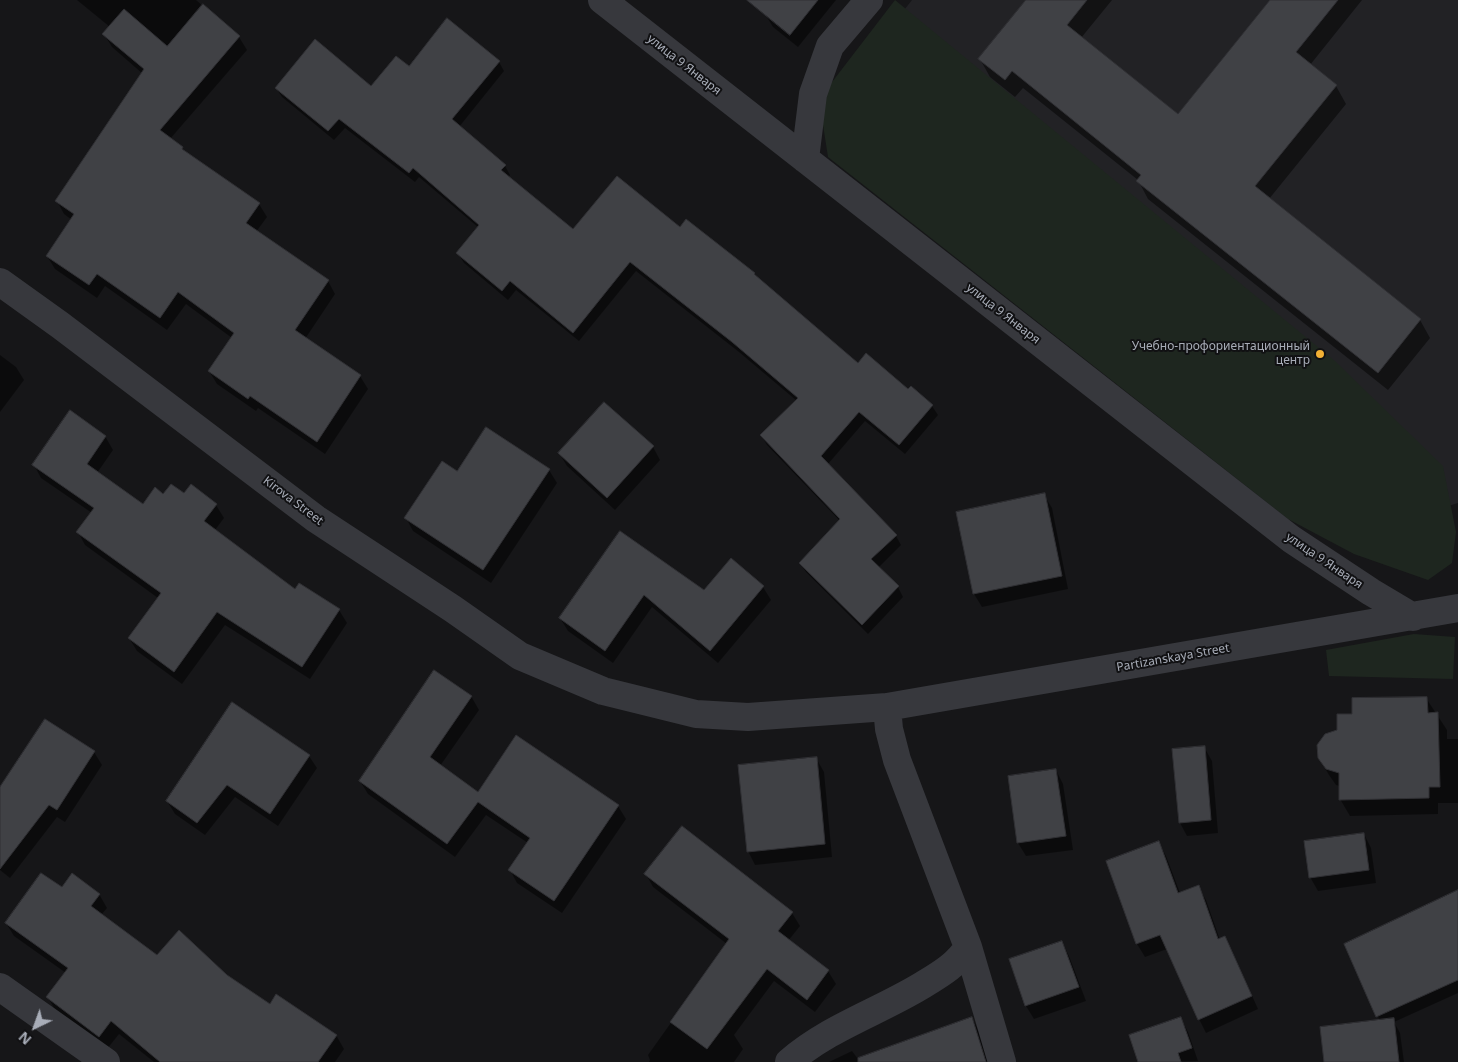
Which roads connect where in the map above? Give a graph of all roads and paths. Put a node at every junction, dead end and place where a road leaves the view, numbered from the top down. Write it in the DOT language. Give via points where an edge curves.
graph roads {
  1 [pos="602,0"];
  2 [pos="870,0"];
  3 [pos="805,159"];
  4 [pos="0,282"];
  5 [pos="1458,608"];
  6 [pos="1413,617"];
  7 [pos="603,691"];
  8 [pos="887,706"];
  9 [pos="968,947"];
  10 [pos="0,987"];
  11 [pos="106,1062"];
  12 [pos="789,1062"];
  13 [pos="1002,1062"];
  1 -- 3 [label="street, улица 9 Января"];
  2 -- 3 [label="street" via="830,46 813,94"];
  3 -- 6 [label="street, улица 9 Января" via="1291,539"];
  4 -- 7 [label="street, Kirova Street" via="316,519 520,656"];
  5 -- 6 [label="street, Partizanskaya Street"];
  6 -- 8 [label="street, Partizanskaya Street"];
  7 -- 8 [label="street, Partizanskaya Street" via="696,714 748,717"];
  8 -- 9 [label="street" via="897,760"];
  9 -- 12 [label="street" via="957,961 934,978 811,1044"];
  9 -- 13 [label="street"];
  10 -- 11 [label="street"];
}
